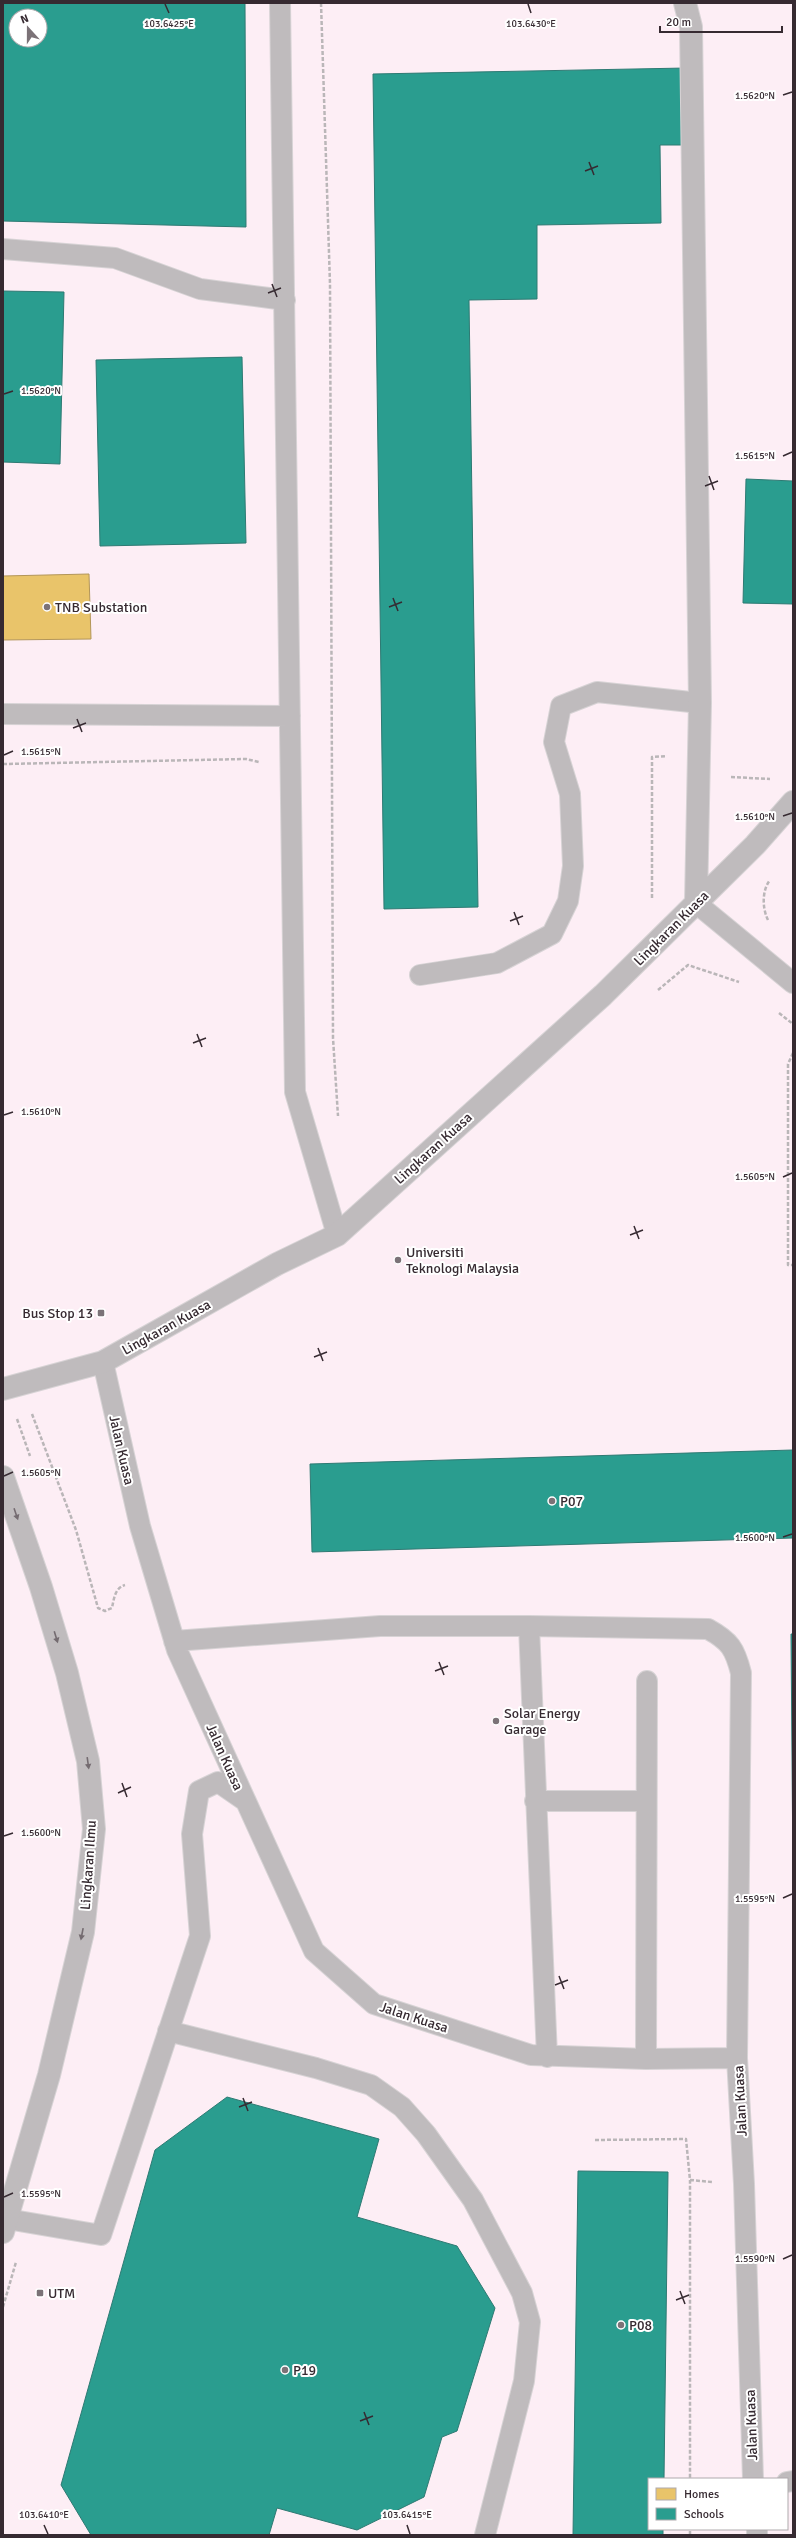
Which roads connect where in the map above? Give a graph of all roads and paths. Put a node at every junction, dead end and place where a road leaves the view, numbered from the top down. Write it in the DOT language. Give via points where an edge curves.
graph roads {
  1 [pos="280,3"];
  2 [pos="321,3"];
  3 [pos="685,3"];
  4 [pos="3,249"];
  5 [pos="284,300"];
  6 [pos="700,703"];
  7 [pos="3,714"];
  8 [pos="290,716"];
  9 [pos="698,753"];
  10 [pos="3,764"];
  11 [pos="262,769"];
  12 [pos="774,779"];
  13 [pos="793,802"];
  14 [pos="774,874"];
  15 [pos="652,899"];
  16 [pos="696,903"];
  17 [pos="771,924"];
  18 [pos="420,975"];
  19 [pos="793,983"];
  20 [pos="793,1053"];
  21 [pos="339,1122"];
  22 [pos="337,1235"];
  23 [pos="793,1265"];
  24 [pos="103,1362"];
  25 [pos="3,1389"];
  26 [pos="30,1410"];
  27 [pos="3,1477"];
  28 [pos="126,1584"];
  29 [pos="529,1626"];
  30 [pos="174,1640"];
  31 [pos="647,1680"];
  32 [pos="245,1801"];
  33 [pos="535,1801"];
  34 [pos="646,1801"];
  35 [pos="168,2031"];
  36 [pos="547,2057"];
  37 [pos="737,2058"];
  38 [pos="646,2059"];
  39 [pos="595,2140"];
  40 [pos="5,2226"];
  41 [pos="690,2478"];
  42 [pos="753,2478"];
  43 [pos="485,2535"];
  1 -- 5 [label="lane"];
  2 -- 21 [label="path" via="330,284 333,1038"];
  3 -- 6 [label="street" via="691,26"];
  4 -- 5 [label="lane" via="115,258 200,289"];
  5 -- 8 [label="lane"];
  6 -- 9 [label="street"];
  6 -- 18 [label="lane" via="598,692 561,706 554,742 570,794 573,866 568,901 552,934 497,963"];
  7 -- 8 [label="lane"];
  8 -- 22 [label="lane" via="295,1092"];
  9 -- 12 [label="path" via="720,751 723,777"];
  9 -- 15 [label="path" via="652,757"];
  9 -- 16 [label="street"];
  10 -- 11 [label="path" via="246,759 261,763"];
  13 -- 16 [label="street, Lingkaran Kuasa" via="755,845"];
  14 -- 17 [label="path" via="765,886 764,912"];
  16 -- 19 [label="lane"];
  16 -- 22 [label="street, Lingkaran Kuasa" via="603,995"];
  20 -- 23 [label="path" via="788,1064 788,1265"];
  22 -- 24 [label="street, Lingkaran Kuasa" via="277,1264"];
  24 -- 25 [label="street, Lingkaran Kuasa"];
  24 -- 30 [label="lane, Jalan Kuasa" via="140,1526"];
  26 -- 28 [label="path" via="76,1530 98,1608 105,1611 112,1608 119,1587"];
  27 -- 40 [label="street, Lingkaran Ilmu, one-way" via="67,1673 88,1761 94,1829 83,1932 49,2075"];
  29 -- 30 [label="lane" via="380,1626"];
  29 -- 33 [label="lane"];
  29 -- 37 [label="lane" via="708,1629 725,1638 736,1654 740,1673"];
  30 -- 32 [label="lane, Jalan Kuasa"];
  31 -- 34 [label="lane"];
  32 -- 35 [label="lane" via="218,1782 199,1791 192,1834 200,1936"];
  32 -- 36 [label="lane, Jalan Kuasa" via="314,1950 374,2004 531,2055"];
  33 -- 34 [label="lane"];
  33 -- 36 [label="lane"];
  34 -- 38 [label="lane"];
  35 -- 40 [label="lane" via="101,2235"];
  35 -- 43 [label="lane" via="316,2068 371,2085 402,2107 426,2134 472,2200 522,2293 530,2322 524,2381"];
  36 -- 38 [label="lane, Jalan Kuasa"];
  37 -- 38 [label="lane, Jalan Kuasa"];
  37 -- 42 [label="lane, Jalan Kuasa" via="744,2184"];
  39 -- 41 [label="path" via="686,2139 690,2180"];
}
